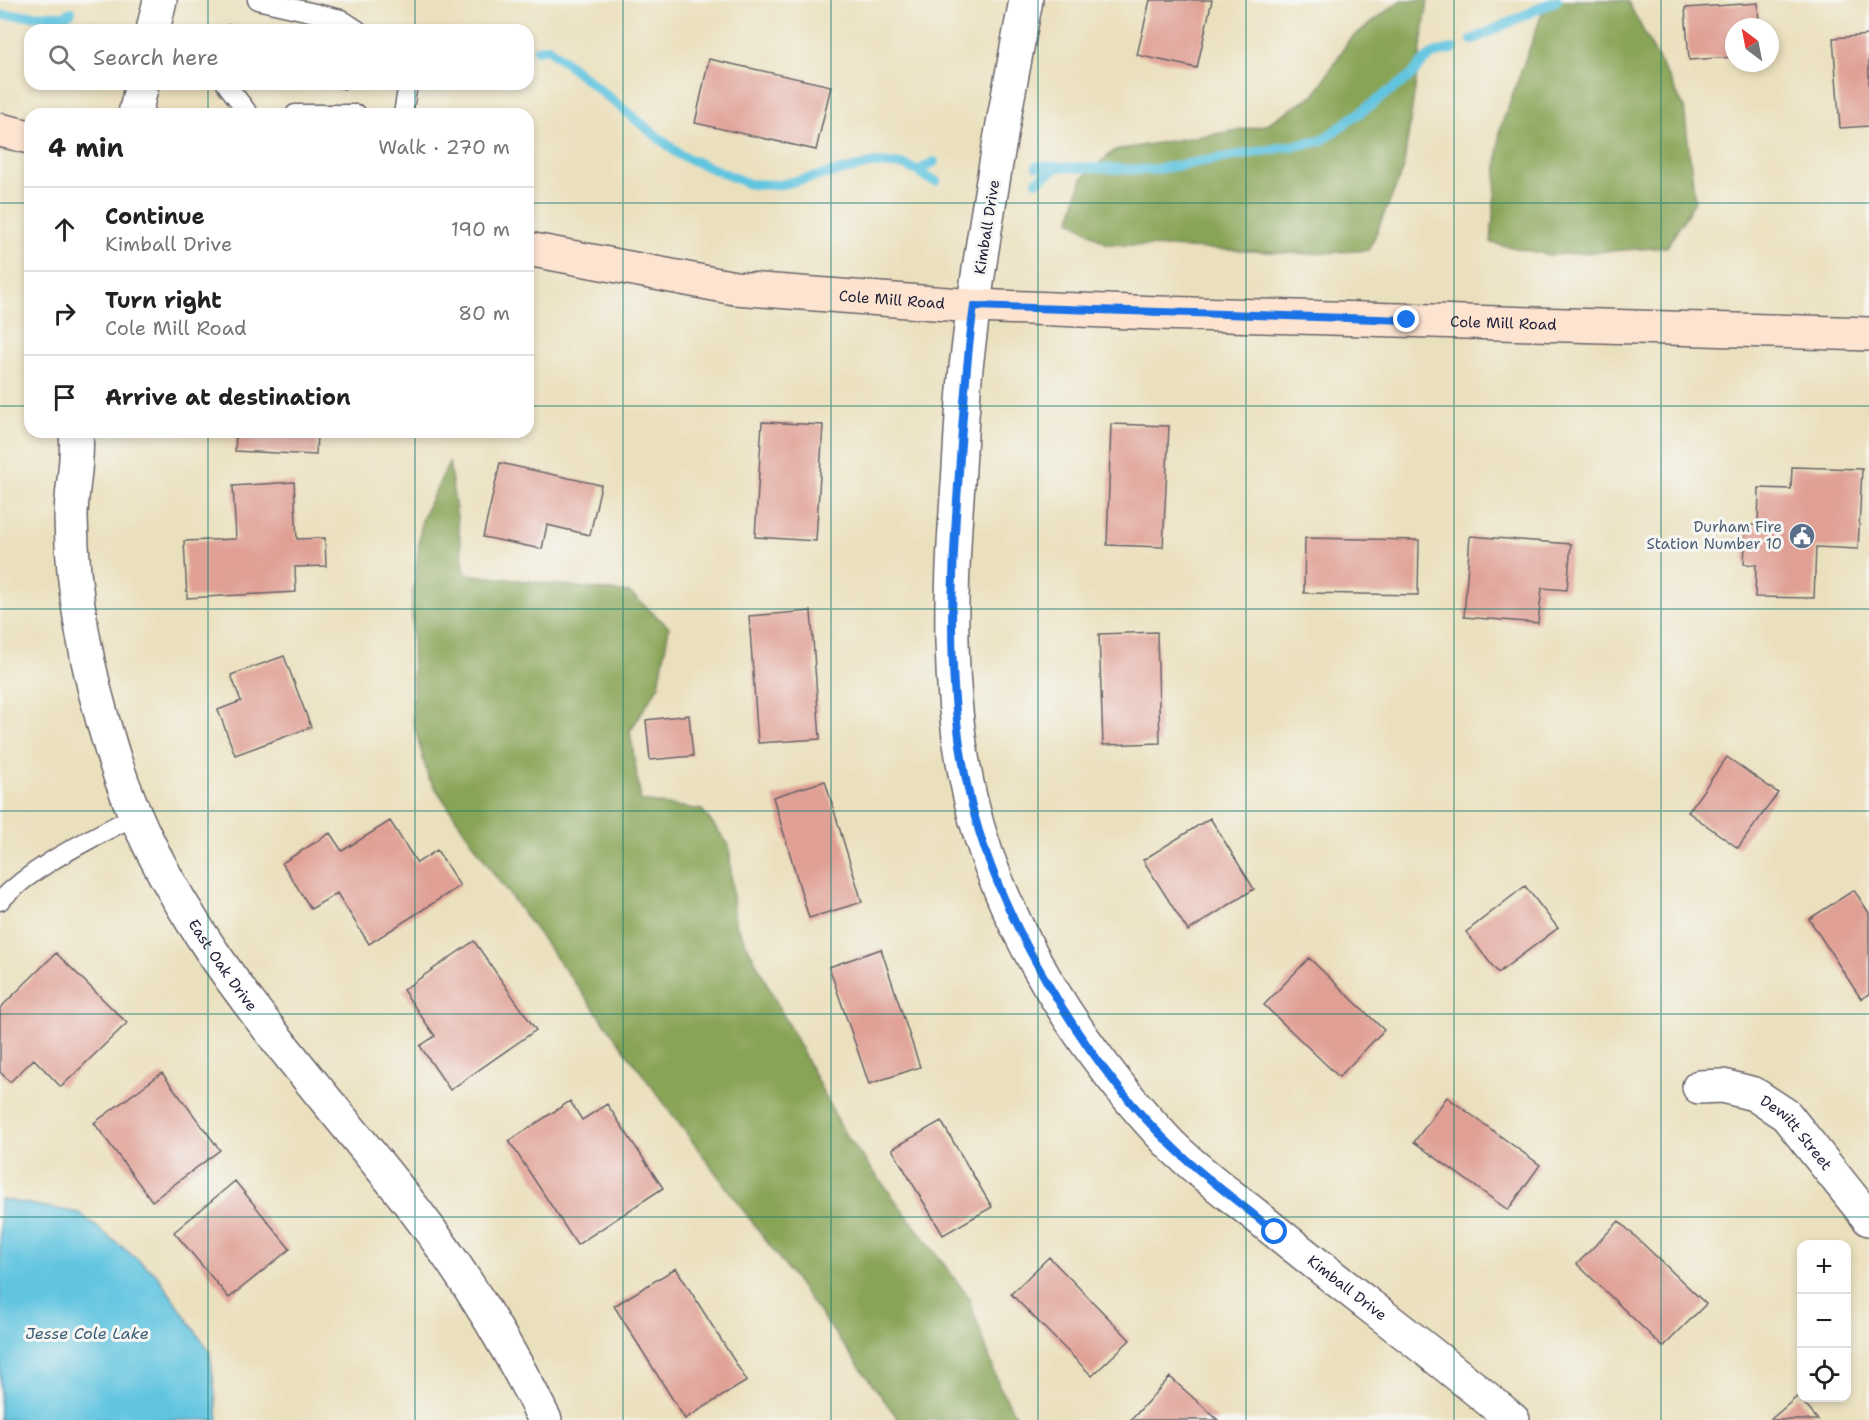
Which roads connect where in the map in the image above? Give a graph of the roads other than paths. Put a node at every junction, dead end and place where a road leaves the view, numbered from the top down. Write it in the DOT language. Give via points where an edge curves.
graph roads {
  1 [pos="160,0"];
  2 [pos="257,0"];
  3 [pos="1026,0"];
  4 [pos="154,24"];
  5 [pos="349,24"];
  6 [pos="140,90"];
  7 [pos="231,90"];
  8 [pos="407,90"];
  9 [pos="136,108"];
  10 [pos="244,108"];
  11 [pos="404,108"];
  12 [pos="0,130"];
  13 [pos="24,136"];
  14 [pos="534,250"];
  15 [pos="974,306"];
  16 [pos="1869,334"];
  17 [pos="77,438"];
  18 [pos="134,816"];
  19 [pos="0,901"];
  20 [pos="1698,1088"];
  21 [pos="1869,1219"];
  22 [pos="545,1420"];
  23 [pos="1514,1420"];
  1 -- 4 [label="street"];
  2 -- 5 [label="lane"];
  3 -- 15 [label="street, Kimball Drive"];
  6 -- 9 [label="street"];
  7 -- 10 [label="lane"];
  8 -- 11 [label="lane"];
  12 -- 13 [label="street"];
  14 -- 15 [label="street, Cole Mill Road" via="735,288"];
  15 -- 16 [label="street, Cole Mill Road"];
  15 -- 23 [label="street, Kimball Drive" via="955,521 954,682 970,799 987,855 1013,916 1044,977 1085,1042 1126,1096 1175,1149"];
  17 -- 18 [label="street, East Oak Drive" via="71,516 83,635 96,700"];
  18 -- 19 [label="lane" via="35,870"];
  18 -- 22 [label="street, East Oak Drive" via="197,930 232,981 416,1211 466,1280 515,1359"];
  20 -- 21 [label="street, Dewitt Street" via="1723,1086 1754,1094 1786,1115"];
}
